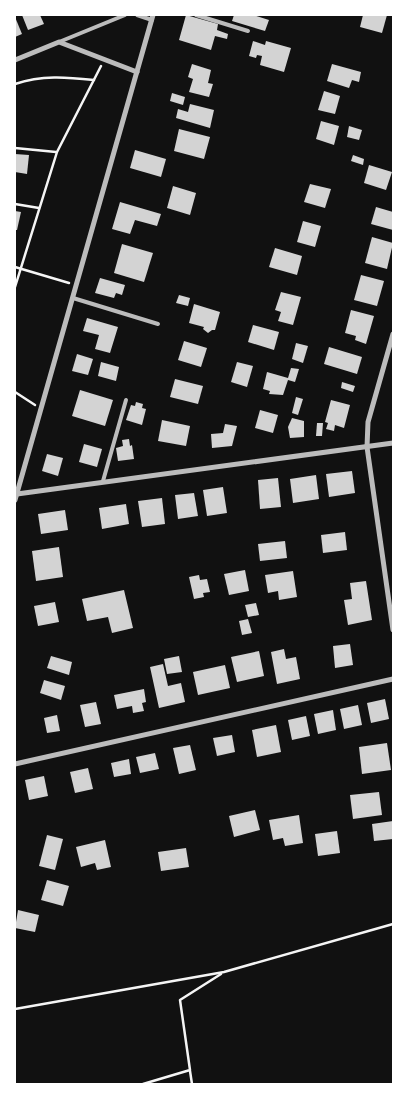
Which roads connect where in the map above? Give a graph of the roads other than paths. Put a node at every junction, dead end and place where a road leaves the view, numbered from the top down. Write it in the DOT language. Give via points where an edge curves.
graph roads {
  1 [pos="125,15"];
  2 [pos="137,15"];
  3 [pos="196,15"];
  4 [pos="153,17"];
  5 [pos="248,31"];
  6 [pos="59,42"];
  7 [pos="15,60"];
  8 [pos="137,72"];
  9 [pos="73,298"];
  10 [pos="158,324"];
  11 [pos="393,334"];
  12 [pos="126,400"];
  13 [pos="393,443"];
  14 [pos="367,447"];
  15 [pos="103,482"];
  16 [pos="16,497"];
  17 [pos="393,630"];
  18 [pos="393,679"];
  19 [pos="15,764"];
  1 -- 6 [label="lane"];
  2 -- 4 [label="lane"];
  3 -- 5 [label="lane"];
  4 -- 8 [label="street"];
  6 -- 7 [label="street"];
  6 -- 8 [label="street"];
  8 -- 9 [label="street"];
  9 -- 10 [label="lane"];
  9 -- 16 [label="street"];
  11 -- 14 [label="street" via="368,422"];
  12 -- 15 [label="lane"];
  13 -- 14 [label="street"];
  14 -- 15 [label="street"];
  14 -- 17 [label="street"];
  15 -- 16 [label="street"];
  18 -- 19 [label="street"];
}
